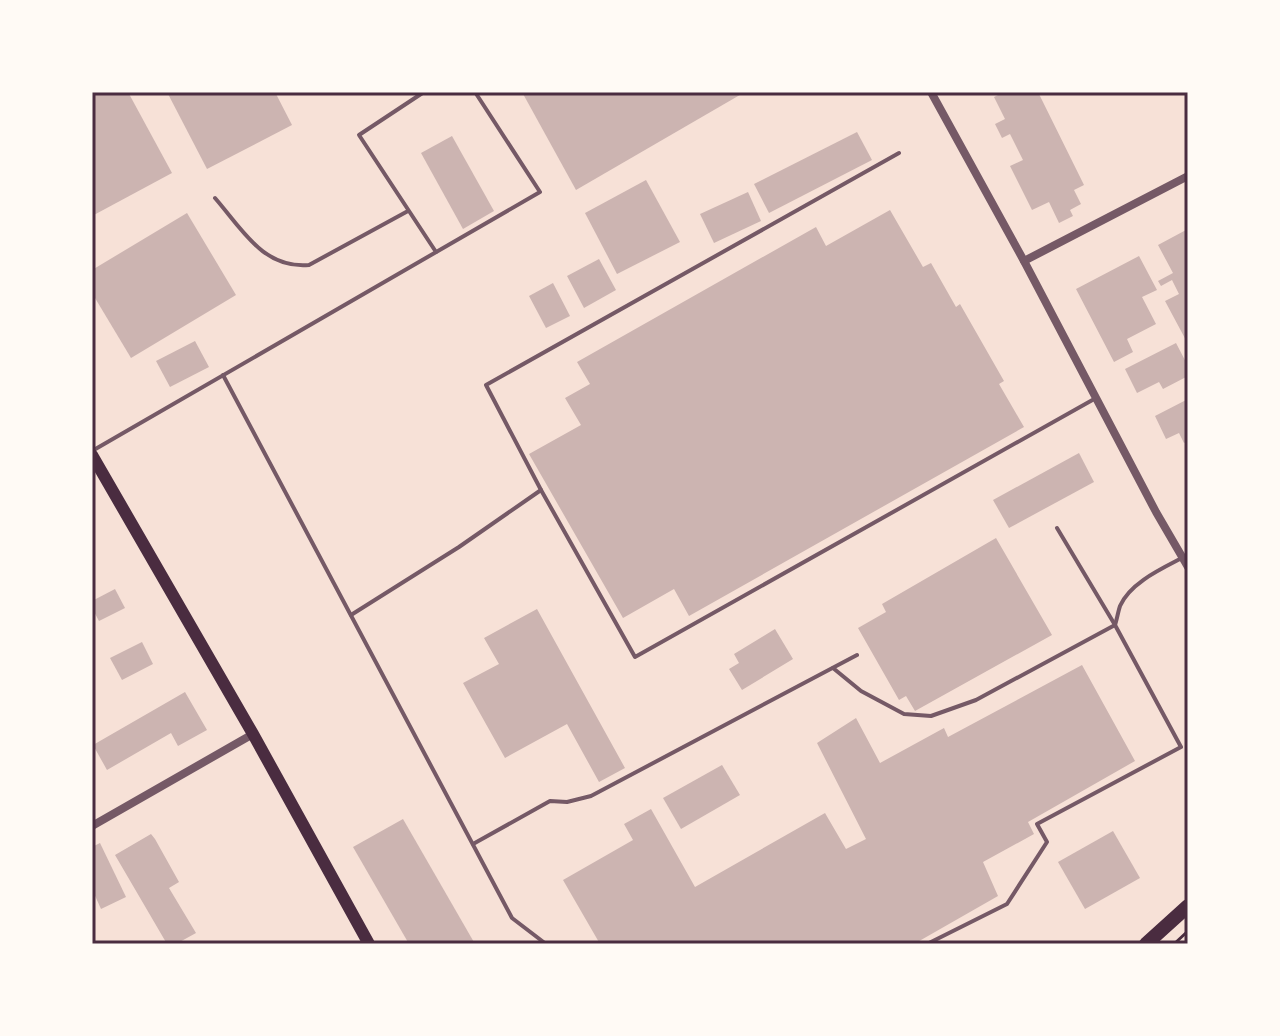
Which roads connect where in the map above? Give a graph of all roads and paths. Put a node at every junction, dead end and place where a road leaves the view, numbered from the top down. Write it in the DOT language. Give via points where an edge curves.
graph roads {
  1 [pos="424,92"];
  2 [pos="475,92"];
  3 [pos="931,92"];
  4 [pos="899,153"];
  5 [pos="1188,176"];
  6 [pos="215,198"];
  7 [pos="408,211"];
  8 [pos="436,252"];
  9 [pos="1024,261"];
  10 [pos="223,375"];
  11 [pos="1096,398"];
  12 [pos="92,453"];
  13 [pos="541,490"];
  14 [pos="1057,528"];
  15 [pos="1185,556"];
  16 [pos="1188,567"];
  17 [pos="351,615"];
  18 [pos="1115,625"];
  19 [pos="857,655"];
  20 [pos="833,668"];
  21 [pos="253,734"];
  22 [pos="92,826"];
  23 [pos="473,844"];
  24 [pos="1188,906"];
  25 [pos="1188,931"];
  26 [pos="369,944"];
  27 [pos="546,944"];
  28 [pos="927,944"];
  29 [pos="1146,944"];
  30 [pos="1174,944"];
  1 -- 7 [label="lane" via="359,135"];
  2 -- 8 [label="lane" via="540,192"];
  3 -- 9 [label="street"];
  4 -- 13 [label="lane" via="486,385"];
  5 -- 9 [label="street"];
  6 -- 7 [label="lane" via="260,251 296,266 309,265"];
  7 -- 8 [label="lane"];
  8 -- 10 [label="lane"];
  9 -- 11 [label="street"];
  10 -- 12 [label="lane"];
  10 -- 17 [label="lane"];
  11 -- 13 [label="lane" via="635,657"];
  11 -- 15 [label="street"];
  12 -- 21 [label="main road"];
  13 -- 17 [label="lane"];
  14 -- 18 [label="lane"];
  15 -- 16 [label="street"];
  15 -- 18 [label="lane" via="1136,586 1121,603"];
  17 -- 23 [label="lane"];
  18 -- 20 [label="lane" via="976,700 931,716 904,714 861,691"];
  18 -- 28 [label="lane" via="1181,747 1037,824 1047,842 1007,904"];
  19 -- 20 [label="lane"];
  20 -- 23 [label="lane" via="591,796 550,801"];
  21 -- 22 [label="street"];
  21 -- 26 [label="main road"];
  23 -- 27 [label="lane" via="512,918"];
  24 -- 29 [label="highway"];
  25 -- 30 [label="path"];
}
